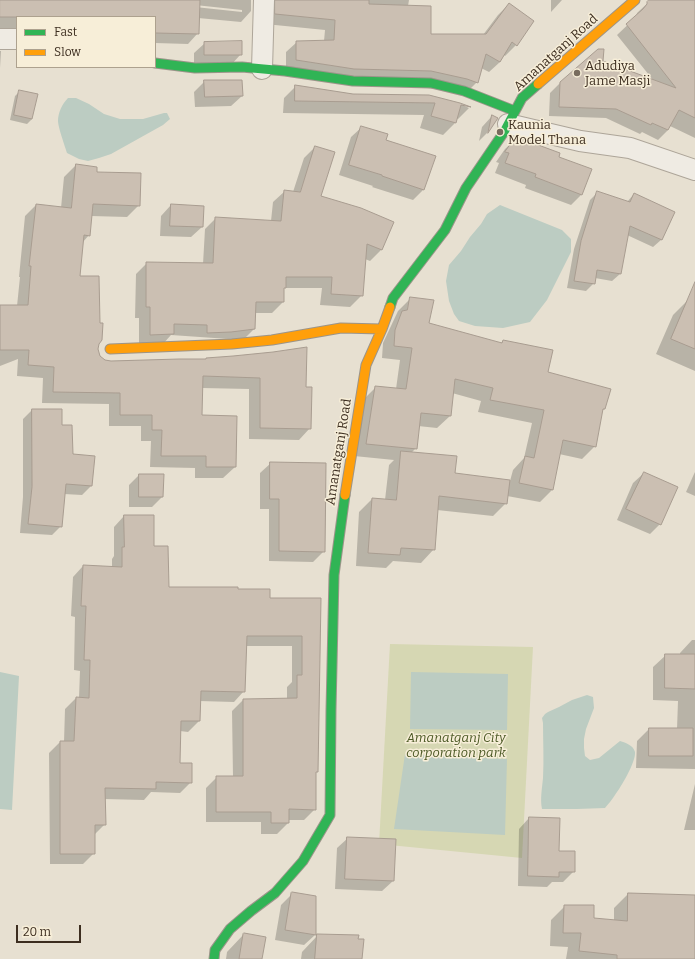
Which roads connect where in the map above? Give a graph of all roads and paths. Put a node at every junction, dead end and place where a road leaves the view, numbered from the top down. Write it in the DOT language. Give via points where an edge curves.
graph roads {
  1 [pos="264,0"];
  2 [pos="635,0"];
  3 [pos="0,39"];
  4 [pos="16,39"];
  5 [pos="156,63"];
  6 [pos="262,69"];
  7 [pos="512,117"];
  8 [pos="695,170"];
  9 [pos="382,329"];
  10 [pos="110,349"];
  11 [pos="214,959"];
  1 -- 6 [label="street"];
  2 -- 7 [label="main road, Amanatganj Road" via="522,98"];
  3 -- 4 [label="street"];
  5 -- 6 [label="main road" via="195,68"];
  6 -- 7 [label="main road" via="285,70 353,81 431,83 464,91"];
  7 -- 8 [label="street" via="580,141 630,148"];
  7 -- 9 [label="main road, Amanatganj Road" via="466,188 445,230 394,298"];
  9 -- 10 [label="main road" via="341,328 256,342"];
  9 -- 11 [label="main road, Amanatganj Road" via="366,366 334,575 330,815 303,861 275,893 230,929 215,950"];
}
